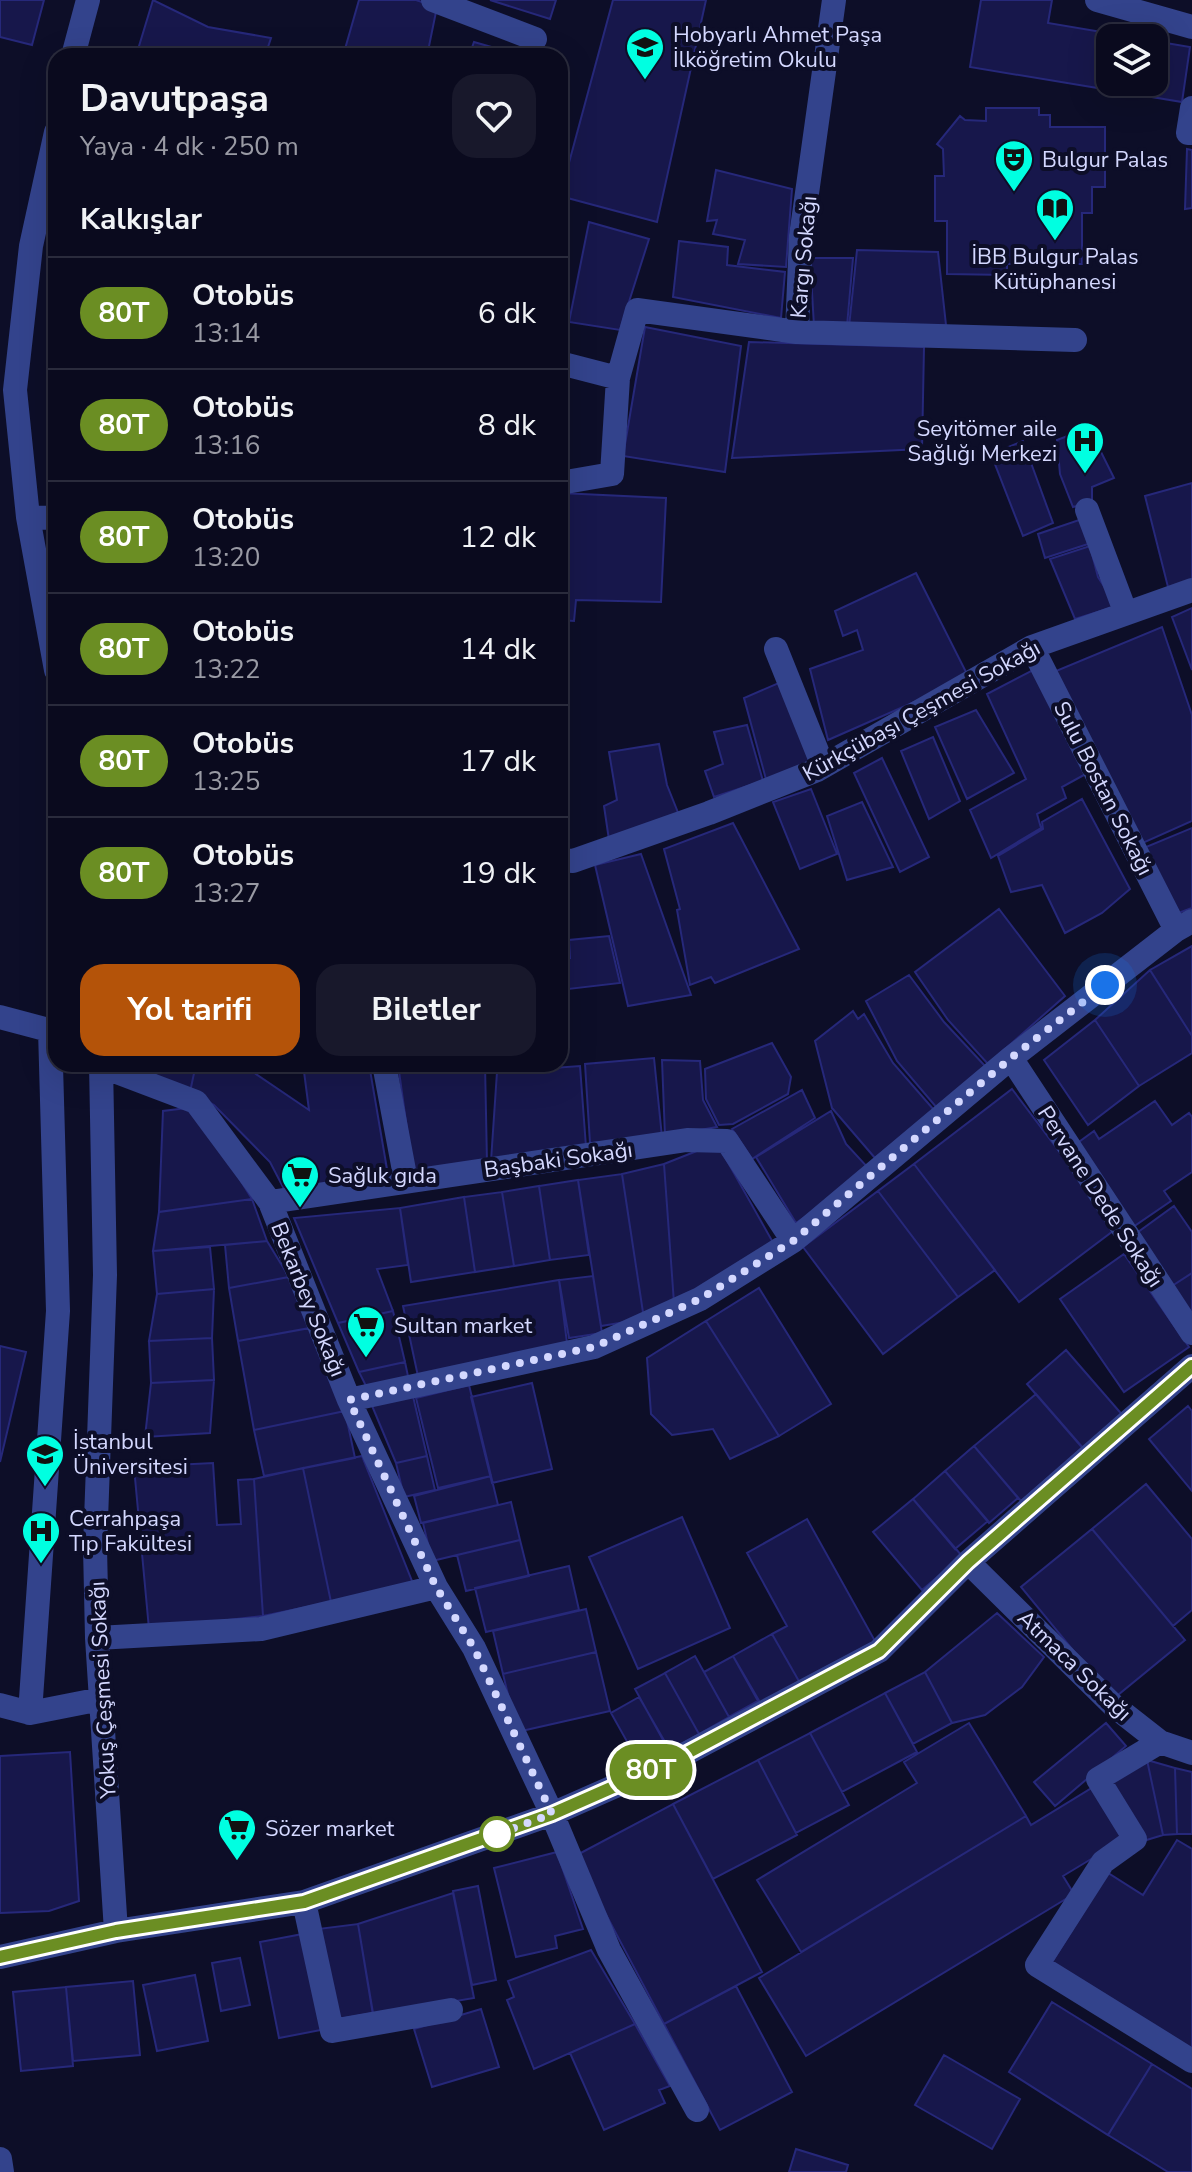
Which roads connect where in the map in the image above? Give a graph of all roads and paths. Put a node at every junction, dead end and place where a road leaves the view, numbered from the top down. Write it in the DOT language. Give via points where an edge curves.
graph roads {
  1 [pos="88,0"];
  2 [pos="433,0"];
  3 [pos="834,0"];
  4 [pos="1097,0"];
  5 [pos="1163,9"];
  6 [pos="1192,27"];
  7 [pos="535,39"];
  8 [pos="75,48"];
  9 [pos="1192,108"];
  10 [pos="1192,133"];
  11 [pos="48,208"];
  12 [pos="45,236"];
  13 [pos="797,332"];
  14 [pos="1075,340"];
  15 [pos="568,365"];
  16 [pos="618,378"];
  17 [pos="568,482"];
  18 [pos="1087,510"];
  19 [pos="28,517"];
  20 [pos="48,518"];
  21 [pos="1192,590"];
  22 [pos="1125,611"];
  23 [pos="48,626"];
  24 [pos="1032,647"];
  25 [pos="776,649"];
  26 [pos="823,766"];
  27 [pos="568,861"];
  28 [pos="1184,925"];
  29 [pos="0,1017"];
  30 [pos="48,1030"];
  31 [pos="1011,1058"];
  32 [pos="54,1072"];
  33 [pos="101,1072"];
  34 [pos="119,1072"];
  35 [pos="386,1072"];
  36 [pos="406,1181"];
  37 [pos="270,1202"];
  38 [pos="793,1241"];
  39 [pos="1192,1333"];
  40 [pos="1192,1366"];
  41 [pos="349,1400"];
  42 [pos="968,1562"];
  43 [pos="436,1587"];
  44 [pos="97,1638"];
  45 [pos="101,1699"];
  46 [pos="0,1705"];
  47 [pos="30,1713"];
  48 [pos="1160,1742"];
  49 [pos="1192,1753"];
  50 [pos="552,1814"];
  51 [pos="304,1902"];
  52 [pos="116,1931"];
  53 [pos="0,1957"];
  54 [pos="451,2010"];
  55 [pos="1192,2061"];
  56 [pos="697,2110"];
  57 [pos="0,2159"];
  58 [pos="2,2172"];
  1 -- 8 [label="street"];
  2 -- 7 [label="street"];
  3 -- 13 [label="street, Kargı Sokağı" via="801,236"];
  4 -- 5 [label="street"];
  5 -- 6 [label="street"];
  9 -- 10 [label="street"];
  11 -- 12 [label="street"];
  12 -- 19 [label="street" via="15,390"];
  13 -- 14 [label="street"];
  13 -- 16 [label="street, Kargı Sokağı" via="637,310"];
  15 -- 16 [label="street"];
  16 -- 17 [label="street" via="612,474"];
  18 -- 22 [label="street"];
  19 -- 20 [label="street"];
  19 -- 23 [label="street"];
  21 -- 22 [label="street, Kürkçübaşı Çeşmesi Sokağı"];
  22 -- 24 [label="street, Kürkçübaşı Çeşmesi Sokağı"];
  24 -- 26 [label="street, Kürkçübaşı Çeşmesi Sokağı"];
  24 -- 28 [label="street, Sulu Bostan Sokağı"];
  25 -- 26 [label="street"];
  26 -- 27 [label="street, Kürkçübaşı Çeşmesi Sokağı" via="709,813"];
  28 -- 31 [label="street"];
  29 -- 30 [label="street"];
  31 -- 38 [label="street"];
  31 -- 39 [label="street, Pervane Dede Sokağı"];
  32 -- 47 [label="street" via="58,1311"];
  33 -- 44 [label="street, Yokuş Çeşmesi Sokağı" via="105,1275 95,1547"];
  34 -- 37 [label="street, Bekarbey Sokağı" via="196,1102"];
  35 -- 36 [label="street"];
  36 -- 37 [label="street, Başbaki Sokağı"];
  36 -- 38 [label="street, Başbaki Sokağı" via="687,1140 727,1141"];
  37 -- 41 [label="street, Bekarbey Sokağı"];
  38 -- 41 [label="street" via="700,1299 594,1347"];
  40 -- 42 [label="street"];
  41 -- 43 [label="street, Bekarbey Sokağı"];
  42 -- 48 [label="street, Atmaca Sokağı" via="1114,1706"];
  42 -- 50 [label="street" via="879,1651 670,1762"];
  43 -- 44 [label="street" via="261,1629"];
  43 -- 50 [label="street, Bekarbey Sokağı" via="474,1648"];
  44 -- 45 [label="street, Yokuş Çeşmesi Sokağı"];
  45 -- 47 [label="street"];
  45 -- 52 [label="street, Yokuş Çeşmesi Sokağı"];
  46 -- 47 [label="street"];
  48 -- 49 [label="street, Atmaca Sokağı"];
  48 -- 55 [label="street" via="1098,1779 1135,1839 1103,1862 1037,1965"];
  50 -- 51 [label="street"];
  50 -- 56 [label="street, Bekarbey Sokağı" via="609,1950"];
  51 -- 52 [label="street"];
  51 -- 54 [label="street" via="332,2031"];
  52 -- 53 [label="street"];
  57 -- 58 [label="street"];
}
